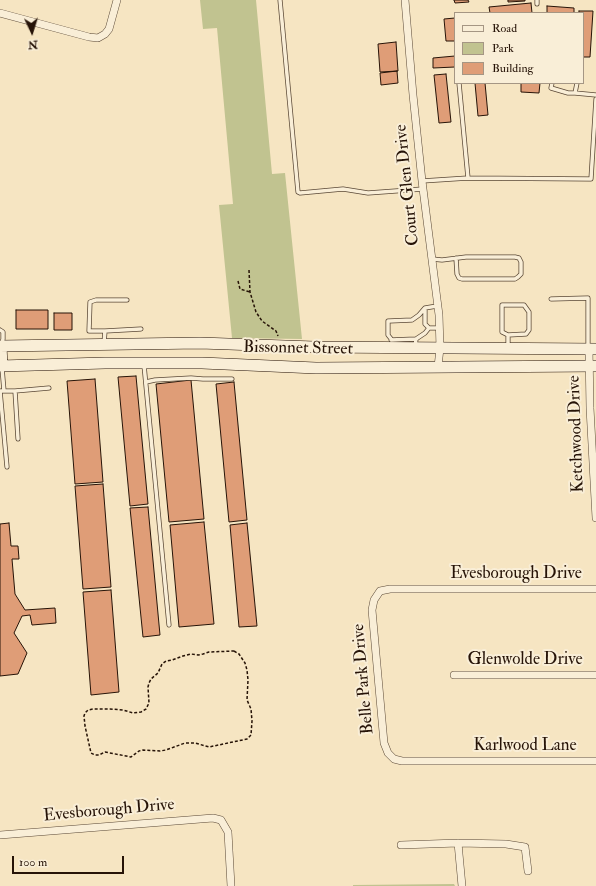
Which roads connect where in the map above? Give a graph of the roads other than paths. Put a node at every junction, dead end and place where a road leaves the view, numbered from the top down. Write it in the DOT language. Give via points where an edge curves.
graph roads {
  1 [pos="116,0"];
  2 [pos="280,0"];
  3 [pos="406,0"];
  4 [pos="0,13"];
  5 [pos="458,84"];
  6 [pos="552,84"];
  7 [pos="577,84"];
  8 [pos="575,93"];
  9 [pos="596,95"];
  10 [pos="596,99"];
  11 [pos="468,178"];
  12 [pos="422,181"];
  13 [pos="423,189"];
  14 [pos="456,258"];
  15 [pos="432,260"];
  16 [pos="551,299"];
  17 [pos="127,300"];
  18 [pos="437,306"];
  19 [pos="425,308"];
  20 [pos="429,328"];
  21 [pos="439,328"];
  22 [pos="0,330"];
  23 [pos="141,330"];
  24 [pos="104,331"];
  25 [pos="508,335"];
  26 [pos="104,344"];
  27 [pos="391,344"];
  28 [pos="416,344"];
  29 [pos="0,346"];
  30 [pos="440,348"];
  31 [pos="508,349"];
  32 [pos="591,349"];
  33 [pos="144,363"];
  34 [pos="1,366"];
  35 [pos="593,366"];
  36 [pos="438,367"];
  37 [pos="232,379"];
  38 [pos="146,382"];
  39 [pos="49,388"];
  40 [pos="1,391"];
  41 [pos="15,391"];
  42 [pos="18,439"];
  43 [pos="6,467"];
  44 [pos="596,518"];
  45 [pos="436,589"];
  46 [pos="596,589"];
  47 [pos="169,625"];
  48 [pos="454,675"];
  49 [pos="596,675"];
  50 [pos="454,761"];
  51 [pos="596,761"];
  52 [pos="0,835"];
  53 [pos="458,843"];
  54 [pos="401,845"];
  55 [pos="528,871"];
  56 [pos="231,886"];
  57 [pos="462,886"];
  1 -- 4 [label="street" via="109,29 98,38"];
  2 -- 13 [label="lane" via="298,192 300,194 343,189 368,194"];
  3 -- 12 [label="street, Court Glen Drive"];
  5 -- 11 [label="lane"];
  6 -- 8 [label="lane" via="551,88"];
  7 -- 8 [label="lane"];
  8 -- 9 [label="lane"];
  10 -- 11 [label="lane" via="591,179"];
  11 -- 12 [label="lane"];
  12 -- 13 [label="street, Court Glen Drive"];
  13 -- 15 [label="street, Court Glen Drive"];
  14 -- 14 [label="lane" via="515,257 521,262 522,274 515,279 462,279 457,274"];
  14 -- 15 [label="lane"];
  15 -- 18 [label="street, Court Glen Drive"];
  16 -- 32 [label="lane" via="588,298"];
  17 -- 24 [label="lane" via="90,302 89,331"];
  18 -- 19 [label="lane"];
  18 -- 21 [label="street, Court Glen Drive"];
  19 -- 20 [label="lane" via="425,324"];
  19 -- 27 [label="lane" via="412,320 388,321"];
  20 -- 21 [label="lane"];
  20 -- 28 [label="lane"];
  21 -- 30 [label="street, Court Glen Drive"];
  22 -- 29 [label="lane" via="3,332 3,339"];
  23 -- 24 [label="lane"];
  24 -- 26 [label="lane"];
  25 -- 25 [label="lane" via="502,332 502,305 524,305 528,312 529,330 526,334"];
  25 -- 31 [label="lane"];
  26 -- 27 [label="main road, Bissonnet Street" via="200,343 314,347"];
  26 -- 29 [label="main road, Bissonnet Street"];
  27 -- 28 [label="main road, Bissonnet Street"];
  28 -- 30 [label="main road, Bissonnet Street"];
  29 -- 34 [label="main road"];
  30 -- 31 [label="main road, Bissonnet Street"];
  30 -- 36 [label="street, Court Glen Drive"];
  31 -- 32 [label="main road, Bissonnet Street"];
  32 -- 35 [label="street, Ketchwood Drive"];
  33 -- 34 [label="main road, Bissonnet Street"];
  33 -- 36 [label="main road, Bissonnet Street" via="316,368"];
  33 -- 38 [label="lane"];
  34 -- 40 [label="lane"];
  35 -- 36 [label="main road, Bissonnet Street"];
  35 -- 44 [label="street, Ketchwood Drive" via="590,408"];
  37 -- 38 [label="lane" via="191,378"];
  38 -- 47 [label="lane"];
  39 -- 41 [label="lane"];
  40 -- 41 [label="lane"];
  40 -- 43 [label="lane"];
  41 -- 42 [label="lane"];
  45 -- 46 [label="street, Evesborough Drive"];
  45 -- 50 [label="street, Belle Park Drive" via="390,589 380,591 374,600 372,610 384,743 394,759"];
  48 -- 49 [label="street, Glenwolde Drive"];
  50 -- 51 [label="street, Karlwood Lane"];
  52 -- 56 [label="street, Evesborough Drive" via="214,818 221,820 228,832"];
  53 -- 54 [label="street"];
  53 -- 55 [label="street" via="524,847"];
  53 -- 57 [label="street"];
}
